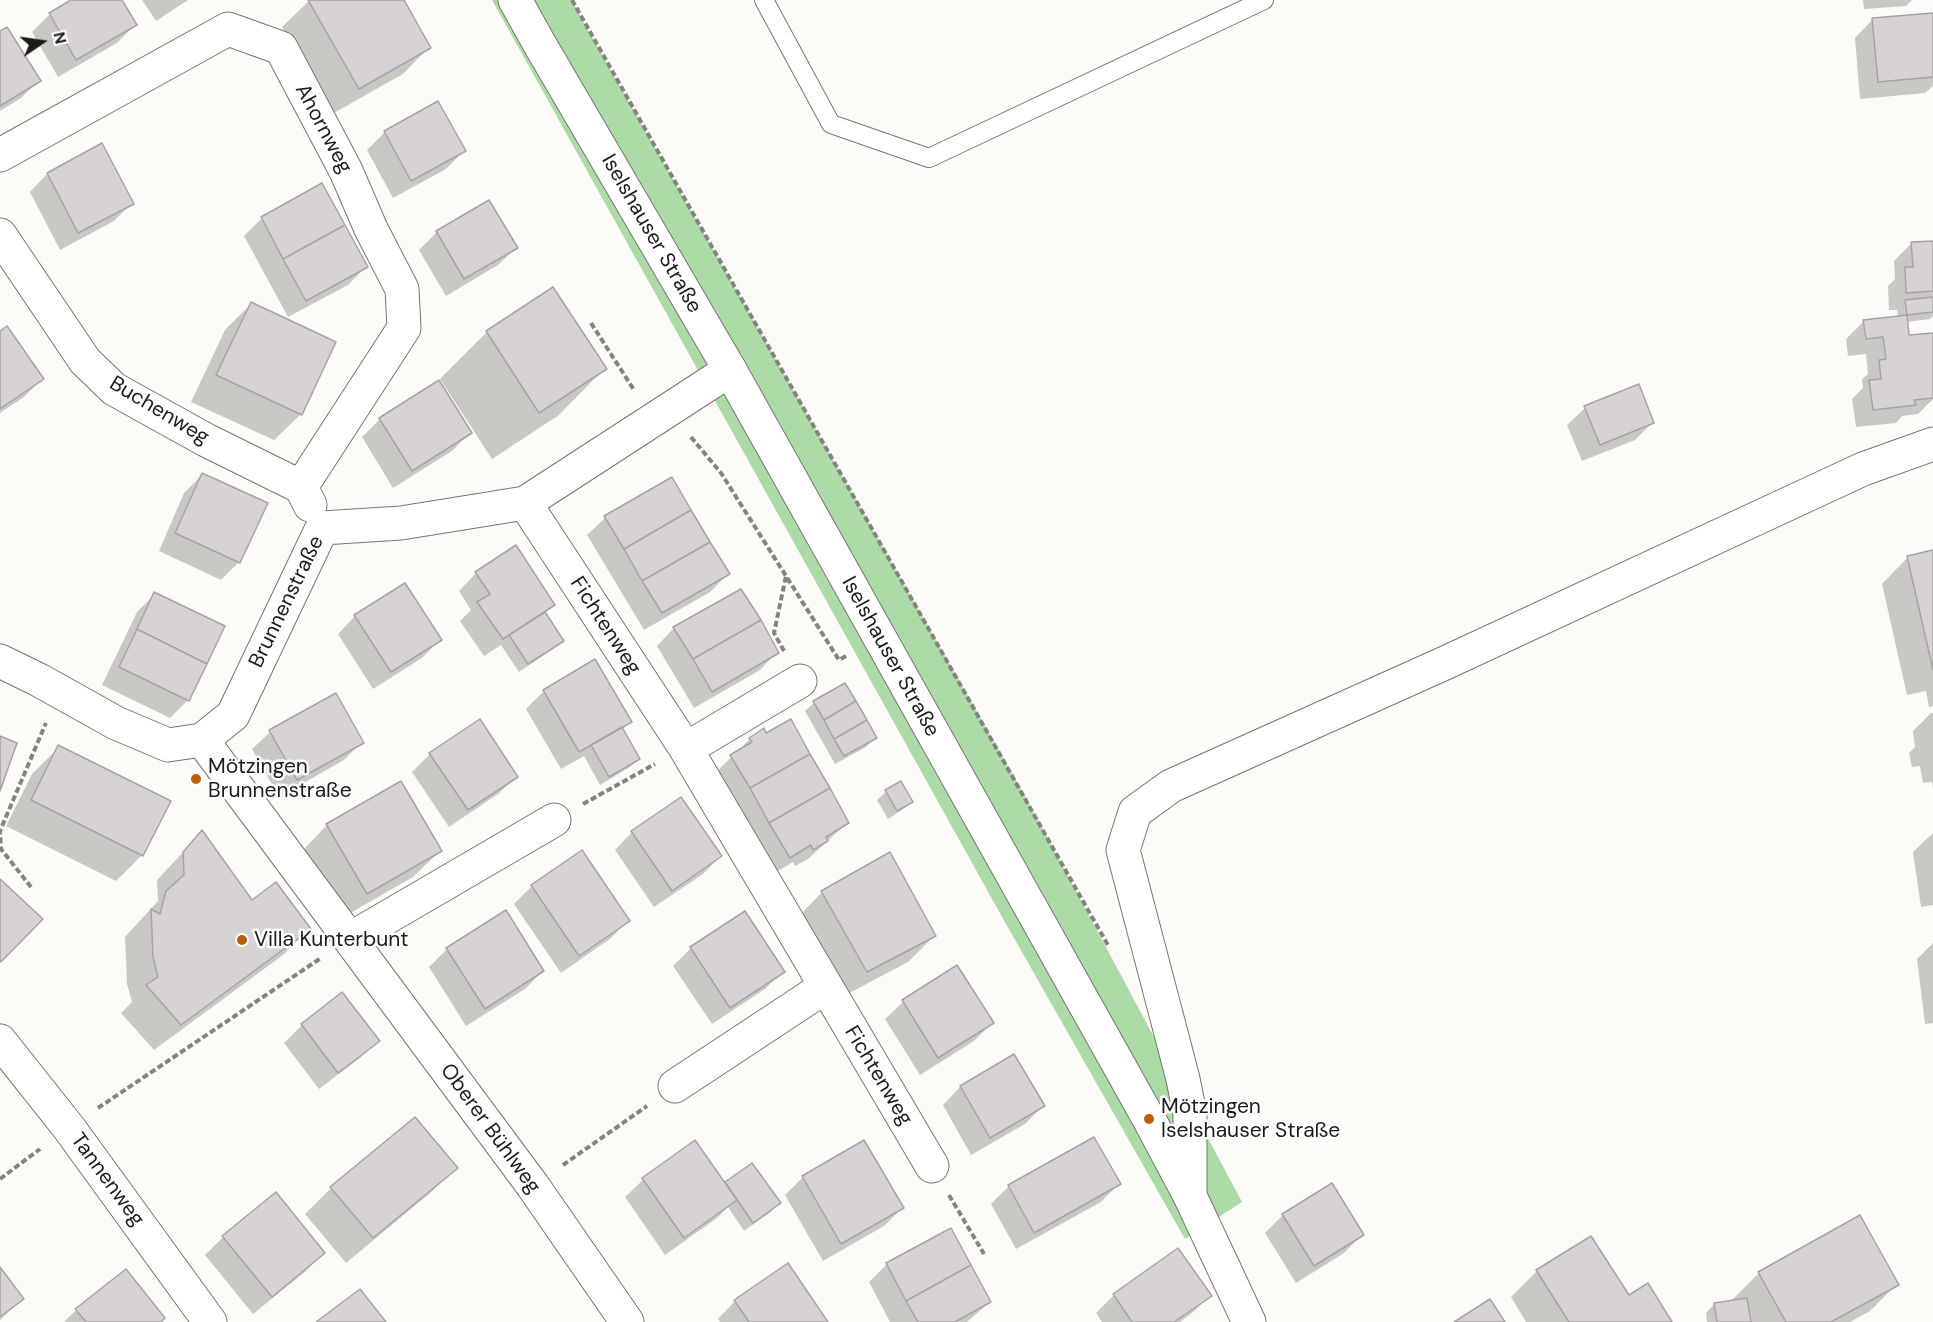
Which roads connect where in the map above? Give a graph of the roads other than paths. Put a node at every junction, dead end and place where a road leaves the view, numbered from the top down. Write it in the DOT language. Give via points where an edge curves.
graph roads {
  1 [pos="515,0"];
  2 [pos="764,0"];
  3 [pos="1264,0"];
  4 [pos="0,155"];
  5 [pos="0,235"];
  6 [pos="730,370"];
  7 [pos="1933,444"];
  8 [pos="301,487"];
  9 [pos="525,504"];
  10 [pos="322,528"];
  11 [pos="0,661"];
  12 [pos="800,681"];
  13 [pos="202,740"];
  14 [pos="686,749"];
  15 [pos="554,820"];
  16 [pos="350,939"];
  17 [pos="825,987"];
  18 [pos="0,1041"];
  19 [pos="675,1086"];
  20 [pos="932,1166"];
  21 [pos="1190,1196"];
  22 [pos="210,1322"];
  23 [pos="627,1322"];
  24 [pos="1248,1322"];
  1 -- 6 [label="street, Iselshauser Straße"];
  2 -- 3 [label="lane" via="831,124 929,158"];
  4 -- 8 [label="street, Ahornweg" via="228,29 281,48 402,289 404,328"];
  5 -- 8 [label="street, Buchenweg" via="85,361 114,389"];
  6 -- 9 [label="street, Brunnenstraße"];
  6 -- 21 [label="street, Iselshauser Straße"];
  7 -- 21 [label="street" via="1863,469 1170,786 1136,812 1123,850 1190,1114"];
  8 -- 10 [label="street"];
  9 -- 10 [label="street, Brunnenstraße" via="401,523"];
  9 -- 14 [label="street, Fichtenweg"];
  10 -- 13 [label="street, Brunnenstraße" via="233,715"];
  11 -- 13 [label="street" via="116,723 168,745"];
  12 -- 14 [label="street"];
  13 -- 16 [label="street, Oberer Bühlweg"];
  14 -- 17 [label="street, Fichtenweg"];
  15 -- 16 [label="street"];
  16 -- 23 [label="street, Oberer Bühlweg"];
  17 -- 19 [label="street"];
  17 -- 20 [label="street, Fichtenweg"];
  18 -- 22 [label="street, Tannenweg" via="69,1128"];
  21 -- 24 [label="street, Iselshauser Straße"];
}
